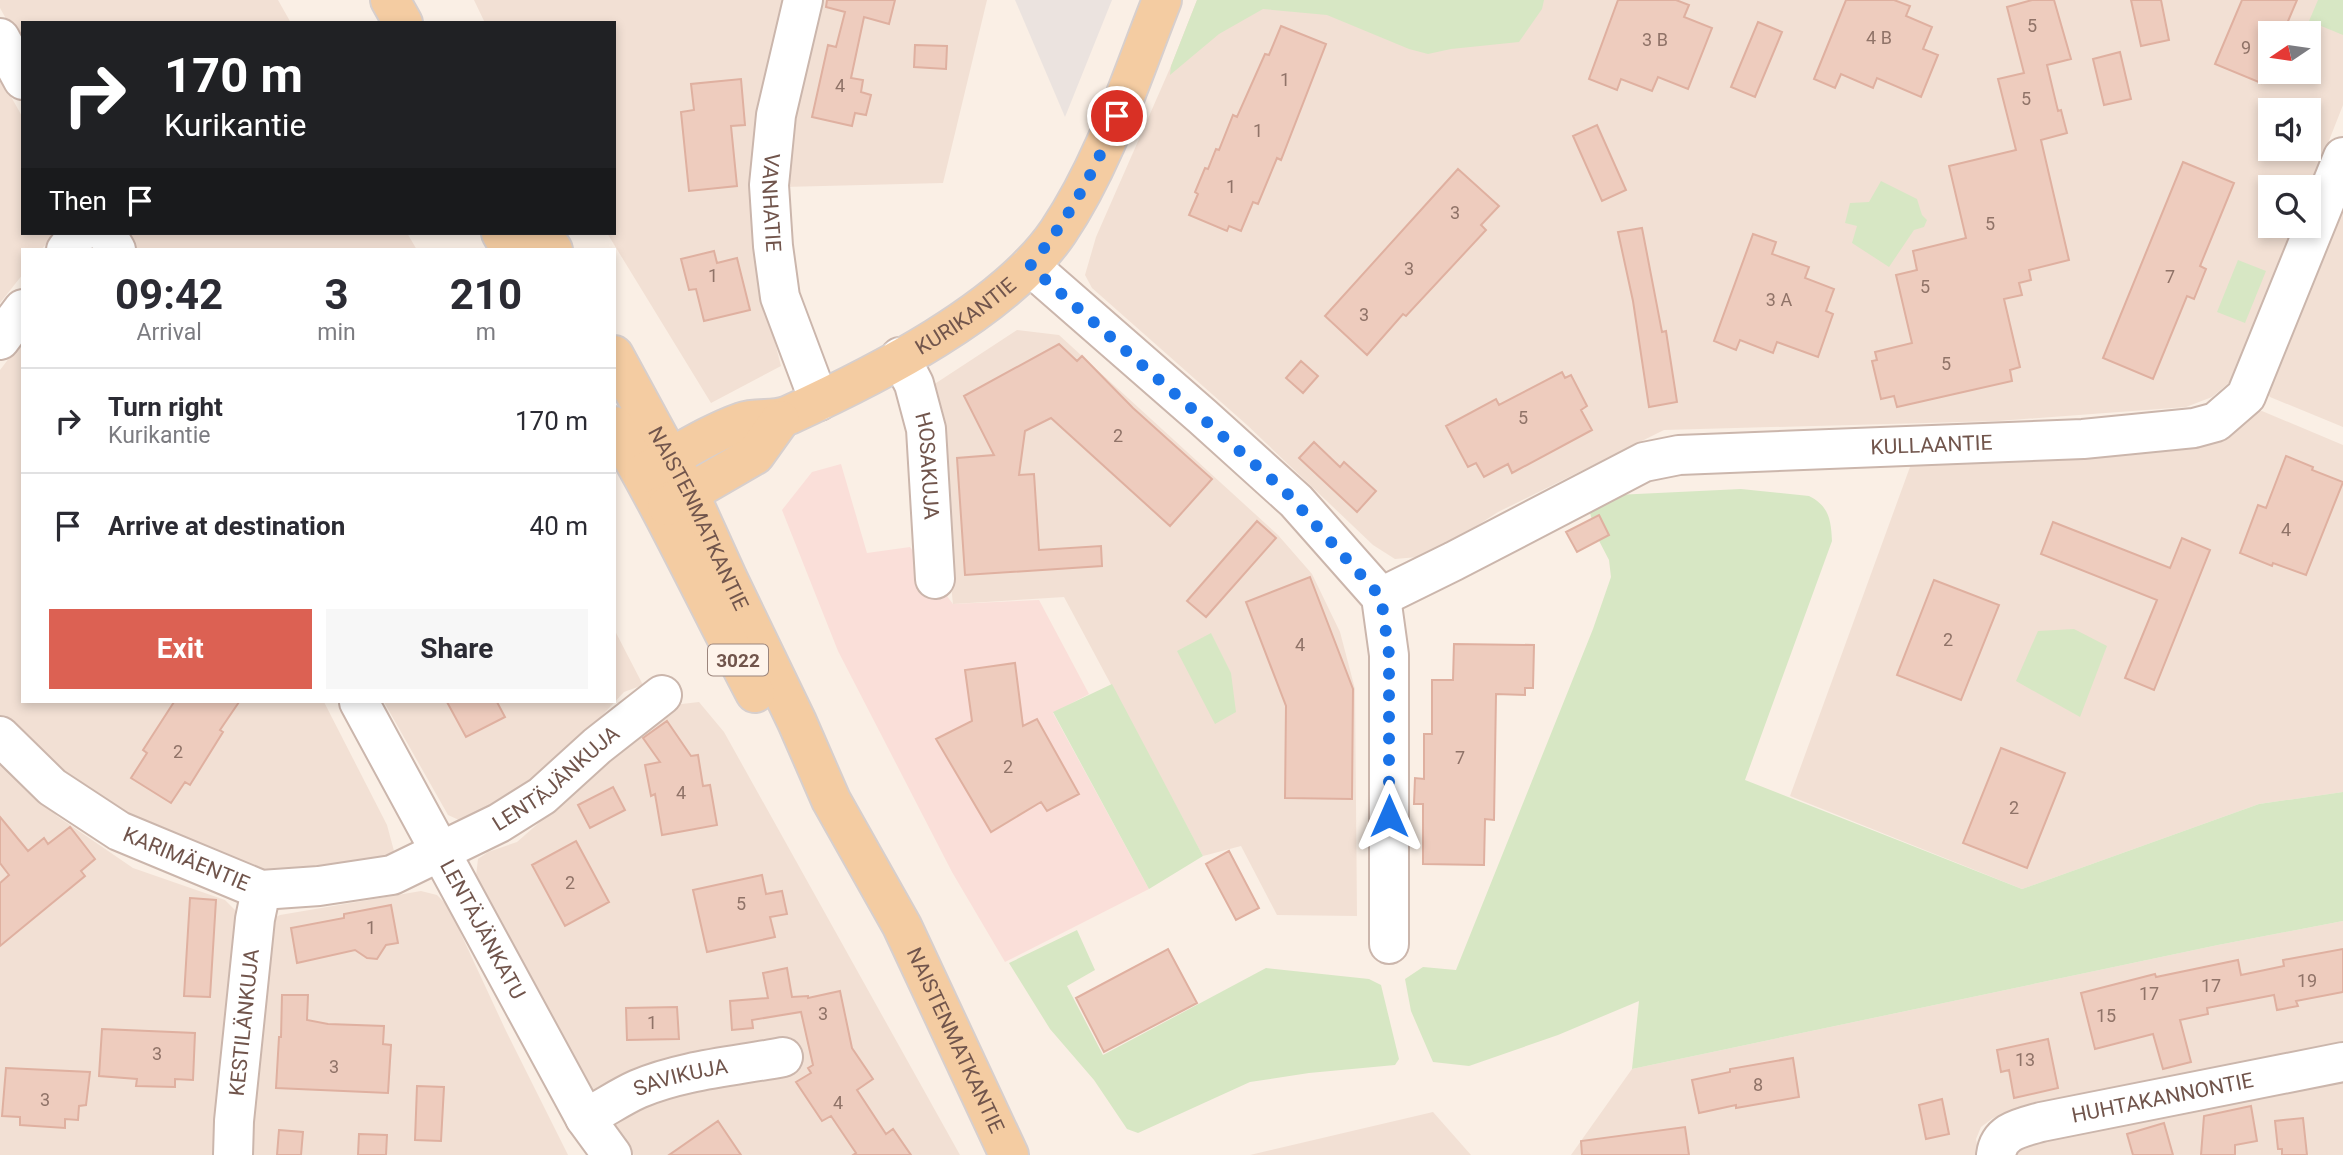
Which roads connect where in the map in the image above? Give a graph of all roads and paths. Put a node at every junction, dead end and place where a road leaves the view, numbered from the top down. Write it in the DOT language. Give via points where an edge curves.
graph roads {
  1 [pos="369,0"];
  2 [pos="390,0"];
  3 [pos="803,0"];
  4 [pos="1162,0"];
  5 [pos="381,21"];
  6 [pos="402,21"];
  7 [pos="0,38"];
  8 [pos="21,76"];
  9 [pos="2343,157"];
  10 [pos="1030,266"];
  11 [pos="21,312"];
  12 [pos="0,340"];
  13 [pos="900,357"];
  14 [pos="616,360"];
  15 [pos="819,401"];
  16 [pos="780,420"];
  17 [pos="616,428"];
  18 [pos="657,466"];
  19 [pos="676,501"];
  20 [pos="935,579"];
  21 [pos="1381,597"];
  22 [pos="662,695"];
  23 [pos="360,703"];
  24 [pos="0,736"];
  25 [pos="442,851"];
  26 [pos="261,890"];
  27 [pos="902,926"];
  28 [pos="1389,944"];
  29 [pos="783,1057"];
  30 [pos="2343,1062"];
  31 [pos="585,1118"];
  32 [pos="233,1155"];
  33 [pos="611,1155"];
  34 [pos="1009,1155"];
  35 [pos="1033,1155"];
  36 [pos="1996,1155"];
  1 -- 5 [label="main road"];
  2 -- 6 [label="main road"];
  3 -- 15 [label="street, VANHATIE" via="776,115 769,185 780,297"];
  4 -- 10 [label="main road, KURIKANTIE" via="1109,135 1077,201"];
  7 -- 8 [label="street"];
  9 -- 21 [label="street, KULLAANTIE" via="2246,396 2216,422 2083,439 1679,455 1644,462"];
  10 -- 13 [label="main road, KURIKANTIE" via="972,314"];
  10 -- 21 [label="street" via="1289,495"];
  11 -- 12 [label="street"];
  13 -- 15 [label="main road, KURIKANTIE"];
  13 -- 20 [label="street, HOSAKUJA" via="914,384 926,429"];
  14 -- 18 [label="main road, NAISTENMATKANTIE / 3022"];
  15 -- 16 [label="main road, KURIKANTIE"];
  16 -- 18 [label="main road, KURIKANTIE" via="744,421"];
  16 -- 19 [label="main road, KURIKANTIE" via="755,455"];
  17 -- 18 [label="main road, NAISTENMATKANTIE / 3022"];
  18 -- 19 [label="main road, NAISTENMATKANTIE / 3022"];
  19 -- 27 [label="main road, NAISTENMATKANTIE / 3022" via="687,563 763,709 831,800"];
  21 -- 28 [label="street" via="1389,654"];
  22 -- 25 [label="street, LENTÄJÄNKUJA" via="542,796"];
  23 -- 25 [label="street, LENTÄJÄNKATU"];
  24 -- 26 [label="street, KARIMÄENTIE" via="52,787 119,831"];
  25 -- 26 [label="street, KARIMÄENTIE" via="392,875"];
  25 -- 31 [label="street, LENTÄJÄNKATU"];
  26 -- 32 [label="street, KESTILÄNKUJA"];
  27 -- 34 [label="main road, NAISTENMATKANTIE"];
  27 -- 35 [label="main road, NAISTENMATKANTIE / 3022" via="980,1051"];
  29 -- 31 [label="street, SAVIKUJA" via="686,1074 638,1089"];
  30 -- 36 [label="street, HUHTAKANNONTIE" via="2040,1122 2011,1130 1997,1145"];
  31 -- 33 [label="street, LENTÄJÄNKATU"];
}
